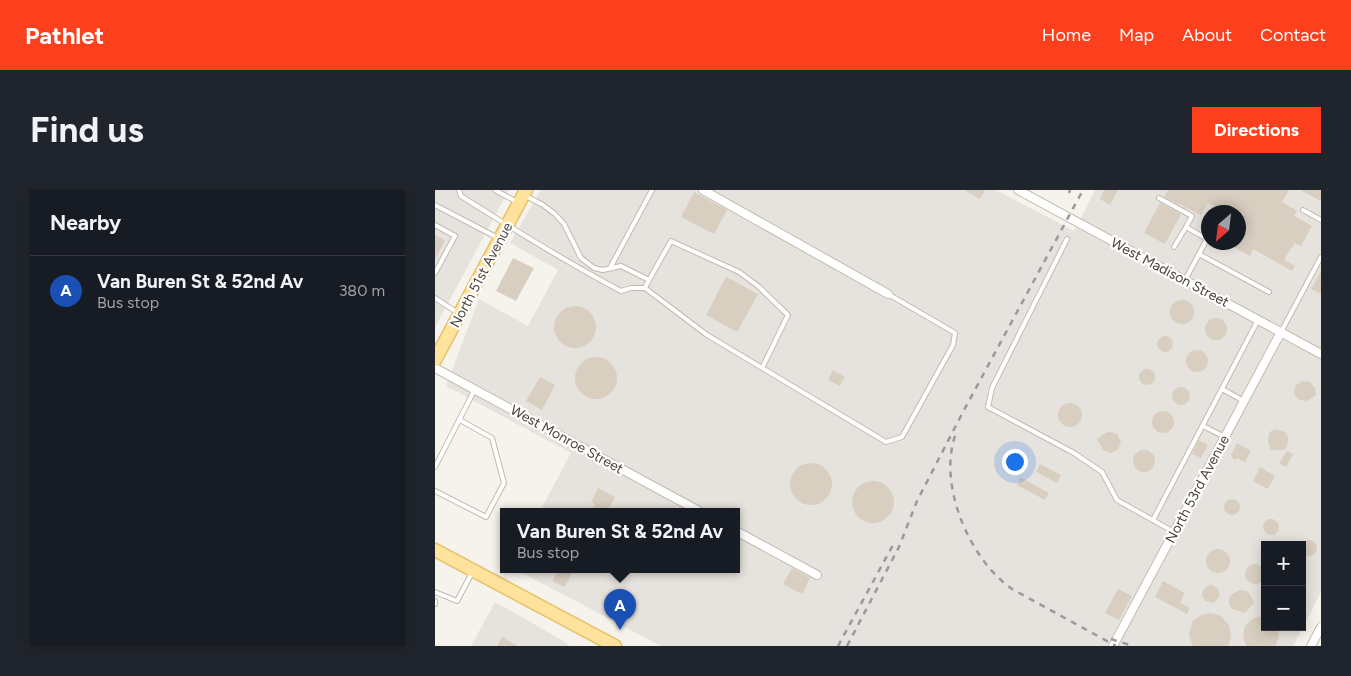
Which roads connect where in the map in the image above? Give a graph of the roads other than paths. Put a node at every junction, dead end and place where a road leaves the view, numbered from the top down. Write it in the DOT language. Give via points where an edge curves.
graph roads {
  1 [pos="458,190"];
  2 [pos="495,190"];
  3 [pos="652,190"];
  4 [pos="703,190"];
  5 [pos="1018,190"];
  6 [pos="523,196"];
  7 [pos="1159,198"];
  8 [pos="435,205"];
  9 [pos="1303,210"];
  10 [pos="1321,220"];
  11 [pos="435,225"];
  12 [pos="507,225"];
  13 [pos="1186,227"];
  14 [pos="500,239"];
  15 [pos="1067,239"];
  16 [pos="1175,248"];
  17 [pos="1199,254"];
  18 [pos="1321,258"];
  19 [pos="610,268"];
  20 [pos="435,273"];
  21 [pos="649,280"];
  22 [pos="1185,280"];
  23 [pos="645,288"];
  24 [pos="1269,292"];
  25 [pos="888,294"];
  26 [pos="435,298"];
  27 [pos="460,314"];
  28 [pos="1258,320"];
  29 [pos="1281,332"];
  30 [pos="1321,354"];
  31 [pos="435,360"];
  32 [pos="435,368"];
  33 [pos="761,368"];
  34 [pos="475,389"];
  35 [pos="1222,389"];
  36 [pos="1244,401"];
  37 [pos="460,420"];
  38 [pos="1203,426"];
  39 [pos="1225,437"];
  40 [pos="435,467"];
  41 [pos="435,491"];
  42 [pos="693,508"];
  43 [pos="1153,520"];
  44 [pos="1174,532"];
  45 [pos="740,533"];
  46 [pos="435,550"];
  47 [pos="473,570"];
  48 [pos="817,575"];
  49 [pos="435,592"];
  50 [pos="1321,627"];
  51 [pos="615,646"];
  52 [pos="1113,646"];
  53 [pos="1311,646"];
  1 -- 12 [label="lane" via="461,196"];
  2 -- 6 [label="lane"];
  3 -- 19 [label="lane"];
  4 -- 25 [label="street"];
  5 -- 22 [label="street, West Madison Street"];
  6 -- 12 [label="main road, North 51st Avenue"];
  6 -- 19 [label="lane" via="555,214 581,258 594,268"];
  7 -- 13 [label="lane" via="1192,216"];
  8 -- 14 [label="lane"];
  9 -- 10 [label="lane"];
  11 -- 20 [label="lane" via="455,236"];
  12 -- 14 [label="main road, North 51st Avenue"];
  12 -- 23 [label="lane" via="621,291"];
  13 -- 16 [label="lane"];
  13 -- 17 [label="lane" via="1207,239"];
  14 -- 27 [label="main road, North 51st Avenue"];
  15 -- 43 [label="lane" via="992,388 988,407 1074,453 1102,472 1117,500"];
  17 -- 22 [label="lane"];
  17 -- 24 [label="lane"];
  18 -- 29 [label="lane"];
  19 -- 21 [label="lane" via="621,266"];
  21 -- 23 [label="lane"];
  21 -- 33 [label="lane" via="671,242 739,272 758,286 788,315"];
  22 -- 28 [label="street, West Madison Street"];
  23 -- 33 [label="lane" via="707,335"];
  25 -- 33 [label="lane" via="955,333 953,345 902,436 886,442"];
  26 -- 27 [label="lane"];
  27 -- 31 [label="main road, North 51st Avenue"];
  28 -- 29 [label="street, West Madison Street"];
  28 -- 35 [label="lane"];
  29 -- 30 [label="street, West Madison Street"];
  29 -- 36 [label="street, North 53rd Avenue"];
  32 -- 34 [label="street, West Monroe Street"];
  34 -- 37 [label="lane"];
  34 -- 42 [label="street, West Monroe Street"];
  35 -- 36 [label="lane"];
  35 -- 38 [label="lane"];
  36 -- 39 [label="street, North 53rd Avenue"];
  37 -- 40 [label="lane"];
  37 -- 41 [label="lane" via="492,438 503,483 486,517"];
  38 -- 39 [label="lane"];
  38 -- 43 [label="lane"];
  39 -- 44 [label="street, North 53rd Avenue"];
  43 -- 44 [label="lane"];
  44 -- 52 [label="street, North 53rd Avenue"];
  45 -- 48 [label="street"];
  46 -- 47 [label="main road"];
  47 -- 49 [label="lane" via="457,601"];
  47 -- 51 [label="main road"];
  50 -- 53 [label="street"];
}
